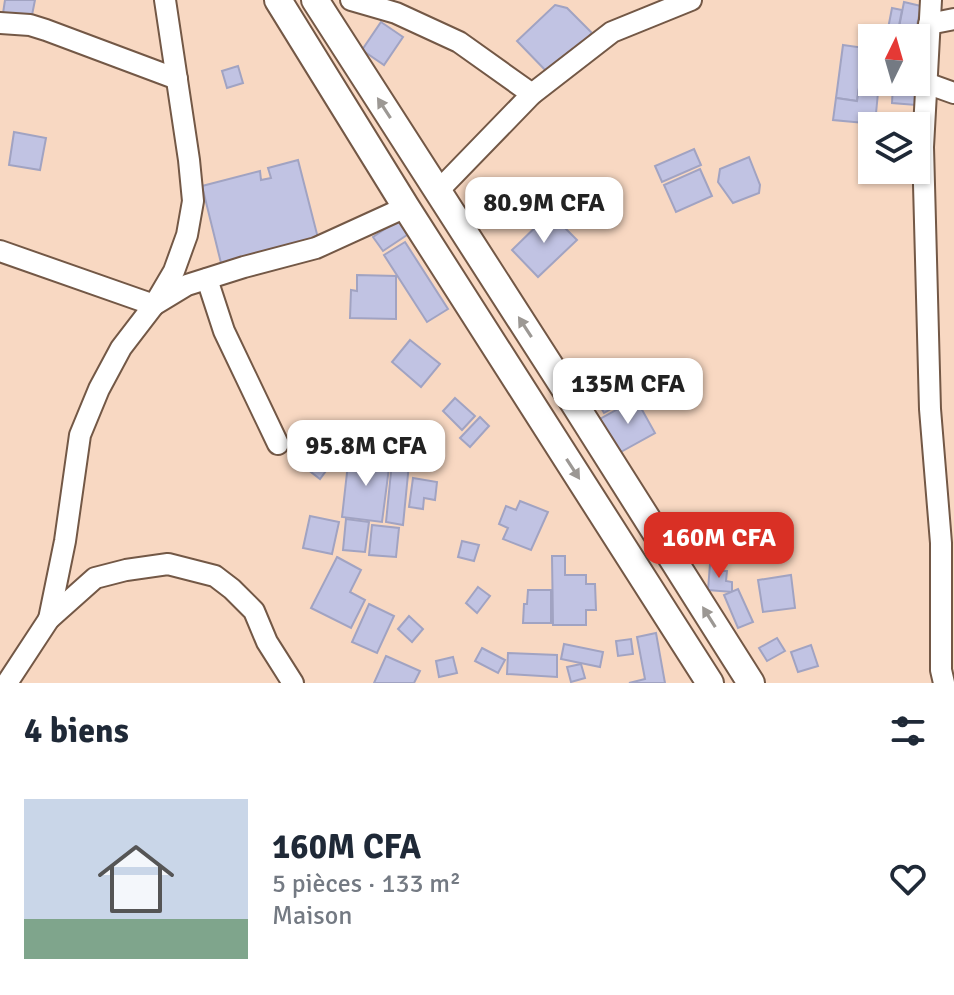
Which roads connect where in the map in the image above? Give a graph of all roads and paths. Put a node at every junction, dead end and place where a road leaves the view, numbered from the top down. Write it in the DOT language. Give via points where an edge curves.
graph roads {
  1 [pos="165,0"];
  2 [pos="278,0"];
  3 [pos="315,0"];
  4 [pos="351,0"];
  5 [pos="691,0"];
  6 [pos="931,0"];
  7 [pos="954,19"];
  8 [pos="0,23"];
  9 [pos="929,24"];
  10 [pos="177,79"];
  11 [pos="930,84"];
  12 [pos="954,93"];
  13 [pos="532,94"];
  14 [pos="925,96"];
  15 [pos="437,192"];
  16 [pos="406,207"];
  17 [pos="0,251"];
  18 [pos="207,279"];
  19 [pos="154,305"];
  20 [pos="278,444"];
  21 [pos="948,542"];
  22 [pos="49,619"];
  23 [pos="7,683"];
  24 [pos="293,683"];
  25 [pos="710,683"];
  26 [pos="751,683"];
  27 [pos="944,683"];
  1 -- 10 [label="street"];
  2 -- 16 [label="street"];
  15 -- 3 [label="street, one-way"];
  4 -- 13 [label="street" via="396,13 459,42"];
  5 -- 13 [label="street" via="612,32"];
  6 -- 9 [label="street"];
  7 -- 9 [label="street"];
  8 -- 10 [label="street" via="46,30"];
  10 -- 19 [label="street" via="193,201 174,271"];
  11 -- 12 [label="street"];
  13 -- 15 [label="street"];
  14 -- 21 [label="street" via="930,409"];
  26 -- 15 [label="street, one-way"];
  16 -- 18 [label="street" via="316,248"];
  16 -- 25 [label="street, one-way"];
  17 -- 19 [label="street"];
  18 -- 19 [label="street"];
  18 -- 20 [label="street" via="224,331"];
  19 -- 22 [label="street" via="121,348 80,435"];
  21 -- 27 [label="street"];
  22 -- 23 [label="street"];
  22 -- 24 [label="street" via="95,578 168,564 215,576 254,611"];
}
